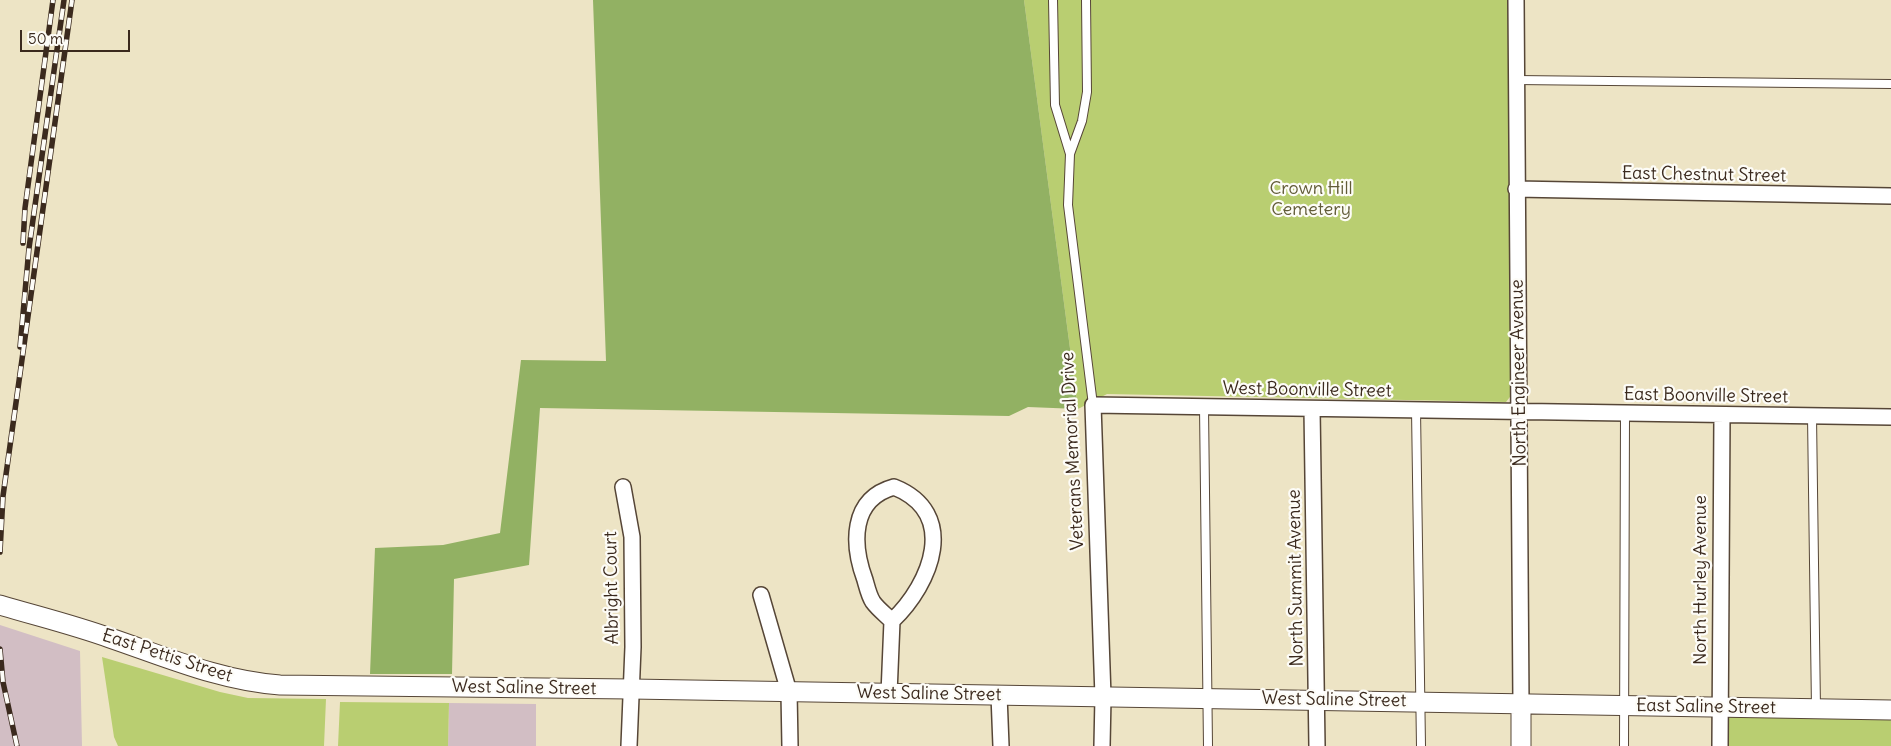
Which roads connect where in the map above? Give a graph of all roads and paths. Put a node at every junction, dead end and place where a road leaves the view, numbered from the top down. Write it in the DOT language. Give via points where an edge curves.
graph roads {
  1 [pos="1053,0"];
  2 [pos="1086,0"];
  3 [pos="1516,0"];
  4 [pos="1516,80"];
  5 [pos="1891,84"];
  6 [pos="1070,154"];
  7 [pos="1516,189"];
  8 [pos="1891,196"];
  9 [pos="1093,405"];
  10 [pos="1204,407"];
  11 [pos="1312,409"];
  12 [pos="1416,410"];
  13 [pos="1520,412"];
  14 [pos="1625,413"];
  15 [pos="1722,415"];
  16 [pos="1812,416"];
  17 [pos="1891,417"];
  18 [pos="623,487"];
  19 [pos="761,595"];
  20 [pos="0,605"];
  21 [pos="892,621"];
  22 [pos="337,686"];
  23 [pos="631,689"];
  24 [pos="789,692"];
  25 [pos="889,694"];
  26 [pos="999,695"];
  27 [pos="1103,697"];
  28 [pos="1208,698"];
  29 [pos="1317,700"];
  30 [pos="1421,702"];
  31 [pos="1521,704"];
  32 [pos="1624,706"];
  33 [pos="1719,708"];
  34 [pos="1816,709"];
  35 [pos="1891,710"];
  36 [pos="629,746"];
  37 [pos="790,746"];
  38 [pos="1000,746"];
  39 [pos="1102,746"];
  40 [pos="1208,746"];
  41 [pos="1317,746"];
  42 [pos="1421,746"];
  43 [pos="1521,746"];
  44 [pos="1624,746"];
  45 [pos="1720,746"];
  1 -- 6 [label="lane, Veterans Memorial Drive" via="1055,105"];
  2 -- 6 [label="lane, Veterans Memorial Drive" via="1087,92 1082,121"];
  3 -- 4 [label="street, North Engineer Avenue"];
  4 -- 5 [label="lane"];
  4 -- 7 [label="street, North Engineer Avenue"];
  6 -- 9 [label="lane, Veterans Memorial Drive" via="1068,204"];
  7 -- 8 [label="street, East Chestnut Street"];
  7 -- 13 [label="street, North Engineer Avenue"];
  9 -- 10 [label="street, West Boonville Street"];
  9 -- 27 [label="street, Veterans Memorial Drive"];
  10 -- 11 [label="street, West Boonville Street"];
  10 -- 28 [label="lane"];
  11 -- 12 [label="street, West Boonville Street"];
  11 -- 29 [label="street, North Summit Avenue"];
  12 -- 13 [label="street, West Boonville Street"];
  12 -- 30 [label="lane"];
  13 -- 14 [label="street, East Boonville Street"];
  13 -- 31 [label="street, North Engineer Avenue"];
  14 -- 15 [label="street, East Boonville Street"];
  14 -- 32 [label="lane"];
  15 -- 16 [label="street, East Boonville Street"];
  15 -- 33 [label="street, North Hurley Avenue"];
  16 -- 17 [label="street, East Boonville Street"];
  16 -- 34 [label="lane"];
  18 -- 23 [label="street, Albright Court" via="632,537"];
  19 -- 24 [label="street"];
  20 -- 22 [label="street, East Pettis Street" via="251,683"];
  21 -- 21 [label="street" via="909,605 924,580 933,540 931,525 920,502 894,486 881,490 867,506 857,525 855,543 872,601"];
  21 -- 25 [label="street"];
  22 -- 23 [label="street, West Saline Street"];
  23 -- 24 [label="street, West Saline Street"];
  23 -- 36 [label="street, Albright Court"];
  24 -- 25 [label="street, West Saline Street"];
  24 -- 37 [label="street"];
  25 -- 26 [label="street, West Saline Street"];
  26 -- 27 [label="street, West Saline Street"];
  26 -- 38 [label="street"];
  27 -- 28 [label="street, West Saline Street"];
  27 -- 39 [label="street, Veterans Memorial Drive"];
  28 -- 29 [label="street, West Saline Street"];
  28 -- 40 [label="lane"];
  29 -- 30 [label="street, West Saline Street"];
  29 -- 41 [label="street, North Summit Avenue"];
  30 -- 31 [label="street, West Saline Street"];
  30 -- 42 [label="lane"];
  31 -- 32 [label="street, East Saline Street"];
  31 -- 43 [label="street, North Engineer Avenue"];
  32 -- 33 [label="street, East Saline Street"];
  32 -- 44 [label="lane"];
  33 -- 34 [label="street, East Saline Street"];
  33 -- 45 [label="street, North Hurley Avenue"];
  34 -- 35 [label="street, East Saline Street"];
}
